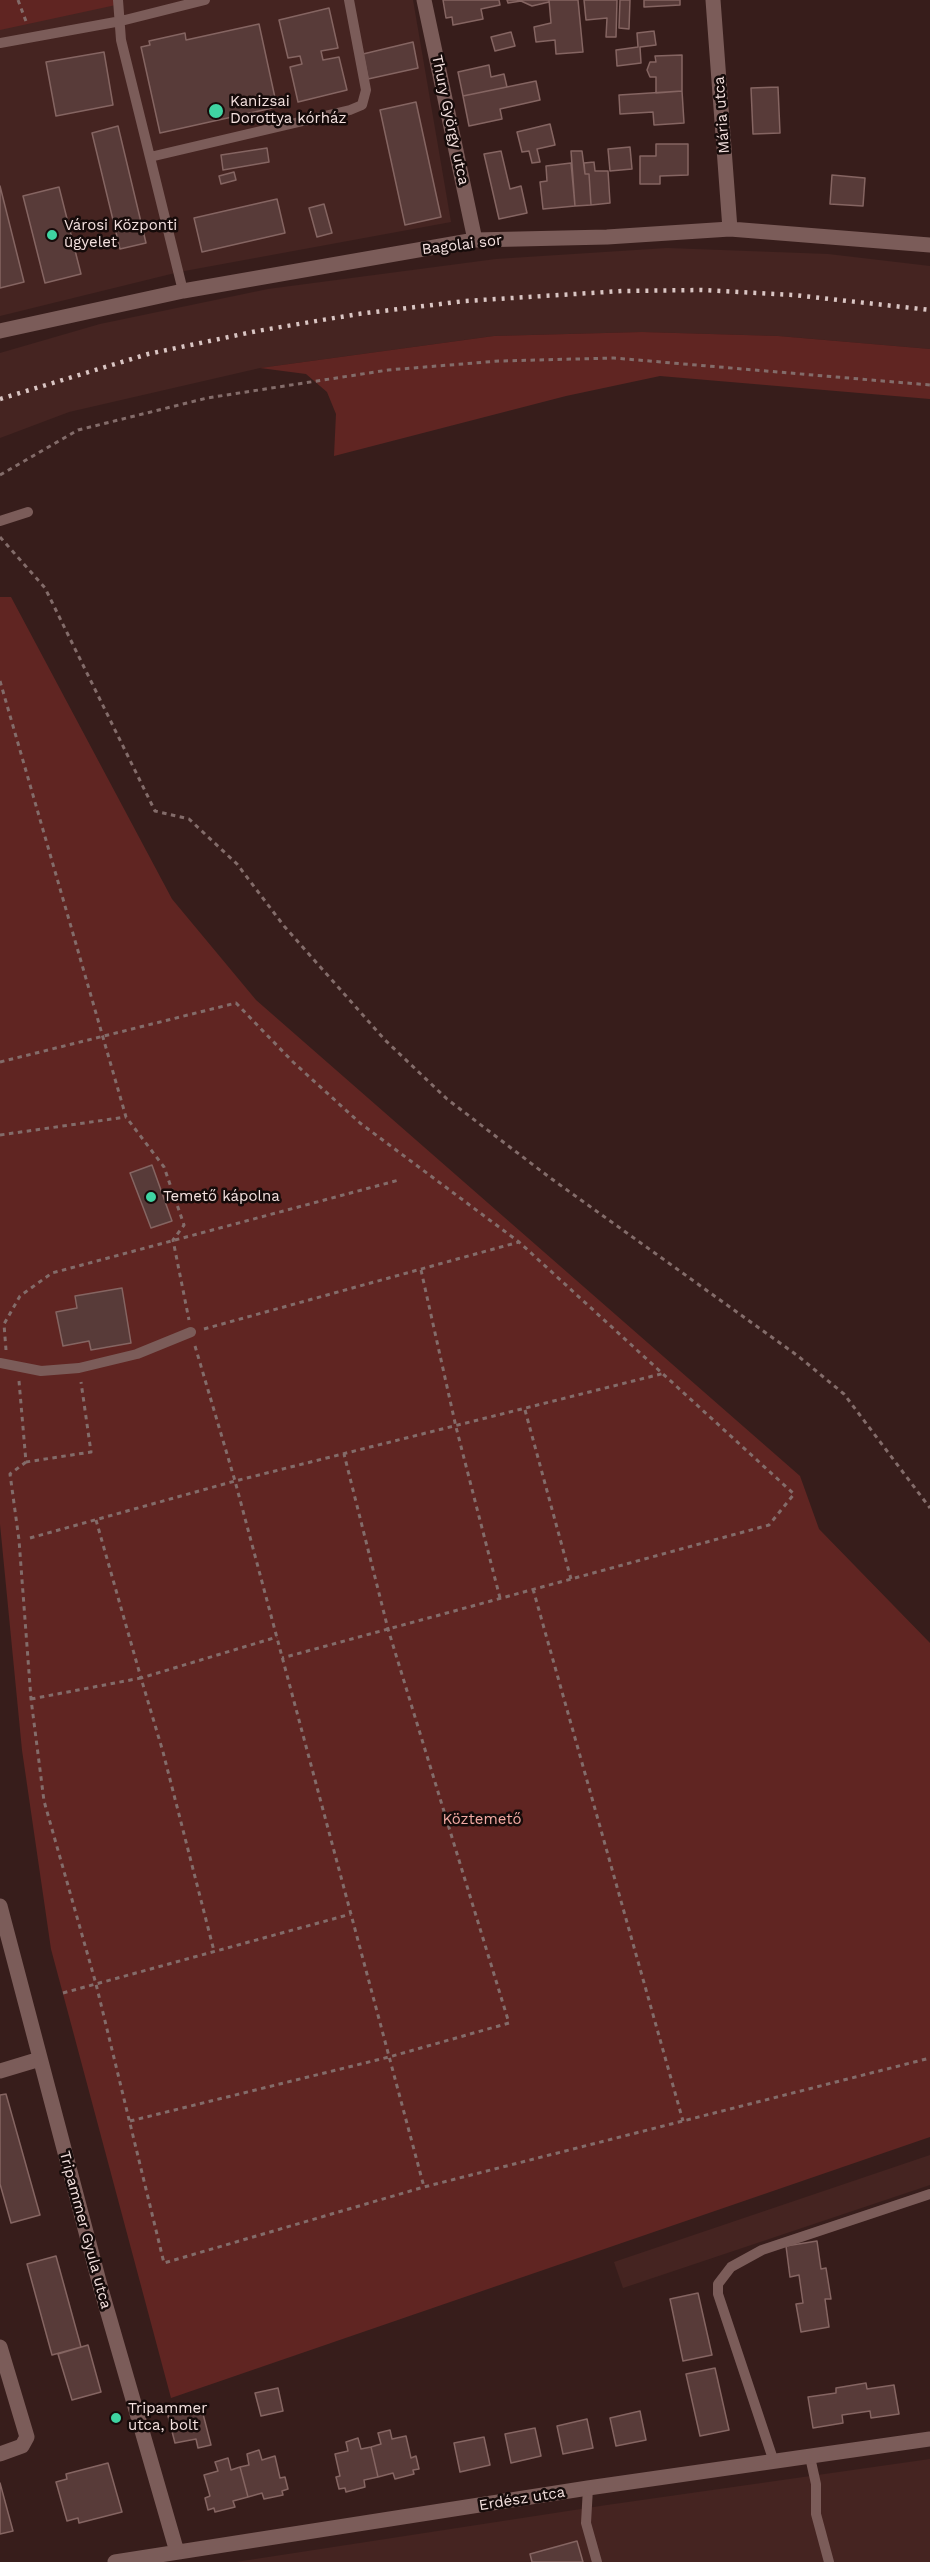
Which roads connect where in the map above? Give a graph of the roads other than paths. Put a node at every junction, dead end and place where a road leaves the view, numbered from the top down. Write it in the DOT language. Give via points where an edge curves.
graph roads {
  1 [pos="118,0"];
  2 [pos="205,0"];
  3 [pos="349,0"];
  4 [pos="424,0"];
  5 [pos="713,0"];
  6 [pos="121,21"];
  7 [pos="0,43"];
  8 [pos="150,157"];
  9 [pos="730,229"];
  10 [pos="475,240"];
  11 [pos="930,245"];
  12 [pos="183,291"];
  13 [pos="0,331"];
  14 [pos="28,512"];
  15 [pos="0,521"];
  16 [pos="191,1332"];
  17 [pos="8,1365"];
  18 [pos="0,1906"];
  19 [pos="40,2059"];
  20 [pos="0,2071"];
  21 [pos="930,2194"];
  22 [pos="0,2347"];
  23 [pos="930,2439"];
  24 [pos="0,2454"];
  25 [pos="810,2457"];
  26 [pos="774,2462"];
  27 [pos="588,2488"];
  28 [pos="177,2552"];
  29 [pos="115,2562"];
  30 [pos="597,2562"];
  31 [pos="829,2562"];
  1 -- 6 [label="lane"];
  2 -- 6 [label="lane"];
  3 -- 8 [label="lane" via="366,90 362,105"];
  4 -- 10 [label="street, Thury György utca"];
  5 -- 9 [label="street, Mária utca"];
  6 -- 7 [label="lane"];
  6 -- 8 [label="lane" via="121,40"];
  8 -- 12 [label="lane"];
  9 -- 10 [label="street, Bagolai sor"];
  9 -- 11 [label="street, Bagolai sor"];
  10 -- 12 [label="street, Bagolai sor"];
  12 -- 13 [label="street, Bagolai sor"];
  14 -- 15 [label="lane"];
  16 -- 17 [label="lane" via="137,1354 79,1368 41,1371"];
  18 -- 19 [label="street, Tripammer Gyula utca"];
  19 -- 20 [label="street"];
  19 -- 28 [label="street, Tripammer Gyula utca"];
  21 -- 26 [label="lane" via="762,2250 731,2267 718,2284 717,2294"];
  22 -- 24 [label="street" via="27,2437 22,2446"];
  23 -- 25 [label="street, Erdész utca"];
  25 -- 26 [label="street, Erdész utca"];
  25 -- 31 [label="lane" via="816,2484 816,2514"];
  26 -- 27 [label="street, Erdész utca"];
  27 -- 28 [label="street, Erdész utca"];
  27 -- 30 [label="lane" via="586,2523"];
  28 -- 29 [label="street, Erdész utca"];
}
